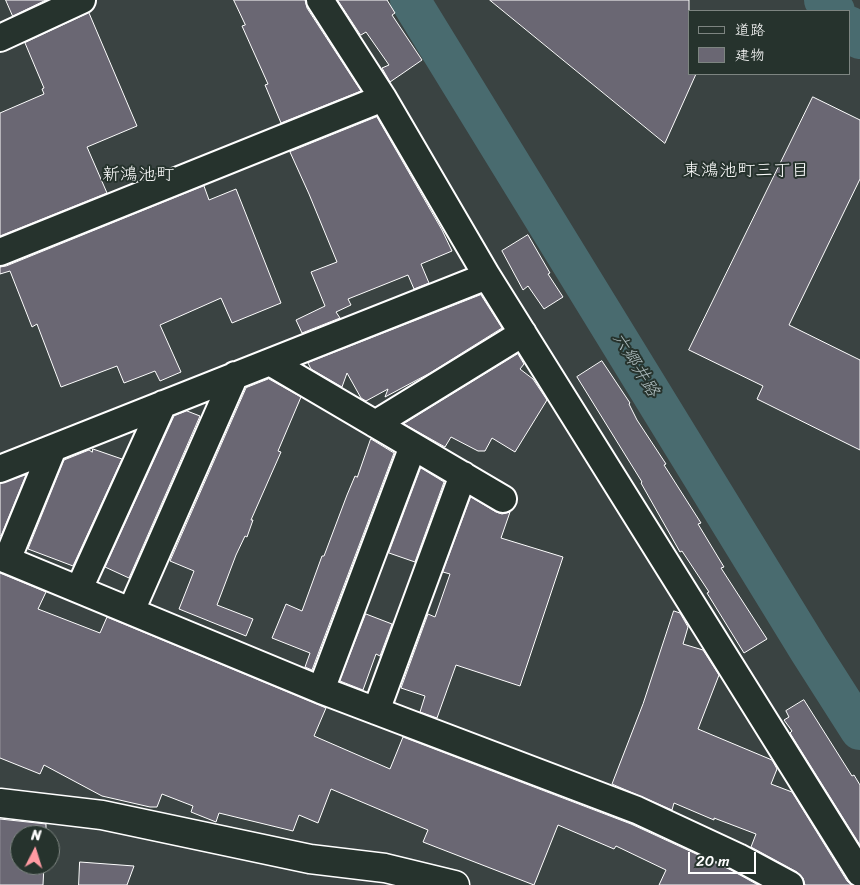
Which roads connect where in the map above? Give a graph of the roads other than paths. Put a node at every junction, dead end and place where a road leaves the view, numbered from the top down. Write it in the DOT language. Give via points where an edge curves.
graph roads {
  1 [pos="82,0"];
  2 [pos="320,0"];
  3 [pos="0,38"];
  4 [pos="384,98"];
  5 [pos="0,252"];
  6 [pos="487,276"];
  7 [pos="523,333"];
  8 [pos="270,362"];
  9 [pos="235,375"];
  10 [pos="163,404"];
  11 [pos="375,424"];
  12 [pos="412,446"];
  13 [pos="53,448"];
  14 [pos="0,468"];
  15 [pos="463,475"];
  16 [pos="503,499"];
  17 [pos="3,558"];
  18 [pos="79,590"];
  19 [pos="131,611"];
  20 [pos="322,690"];
  21 [pos="376,711"];
  22 [pos="0,803"];
  23 [pos="860,873"];
  24 [pos="455,885"];
  25 [pos="790,885"];
  1 -- 3 [label="street"];
  2 -- 4 [label="street"];
  4 -- 5 [label="street"];
  4 -- 6 [label="street"];
  6 -- 7 [label="street"];
  6 -- 8 [label="street"];
  7 -- 11 [label="street"];
  7 -- 23 [label="street"];
  8 -- 9 [label="street"];
  8 -- 11 [label="street"];
  9 -- 10 [label="street"];
  9 -- 19 [label="street"];
  10 -- 13 [label="street"];
  10 -- 18 [label="street"];
  11 -- 12 [label="street"];
  12 -- 15 [label="street"];
  12 -- 20 [label="street"];
  13 -- 14 [label="street"];
  13 -- 17 [label="street"];
  15 -- 16 [label="street"];
  15 -- 21 [label="street"];
  17 -- 18 [label="street"];
  18 -- 19 [label="street"];
  19 -- 20 [label="street"];
  20 -- 21 [label="street"];
  21 -- 25 [label="street" via="637,810"];
  22 -- 24 [label="street" via="102,815 310,859 384,868"];
}
